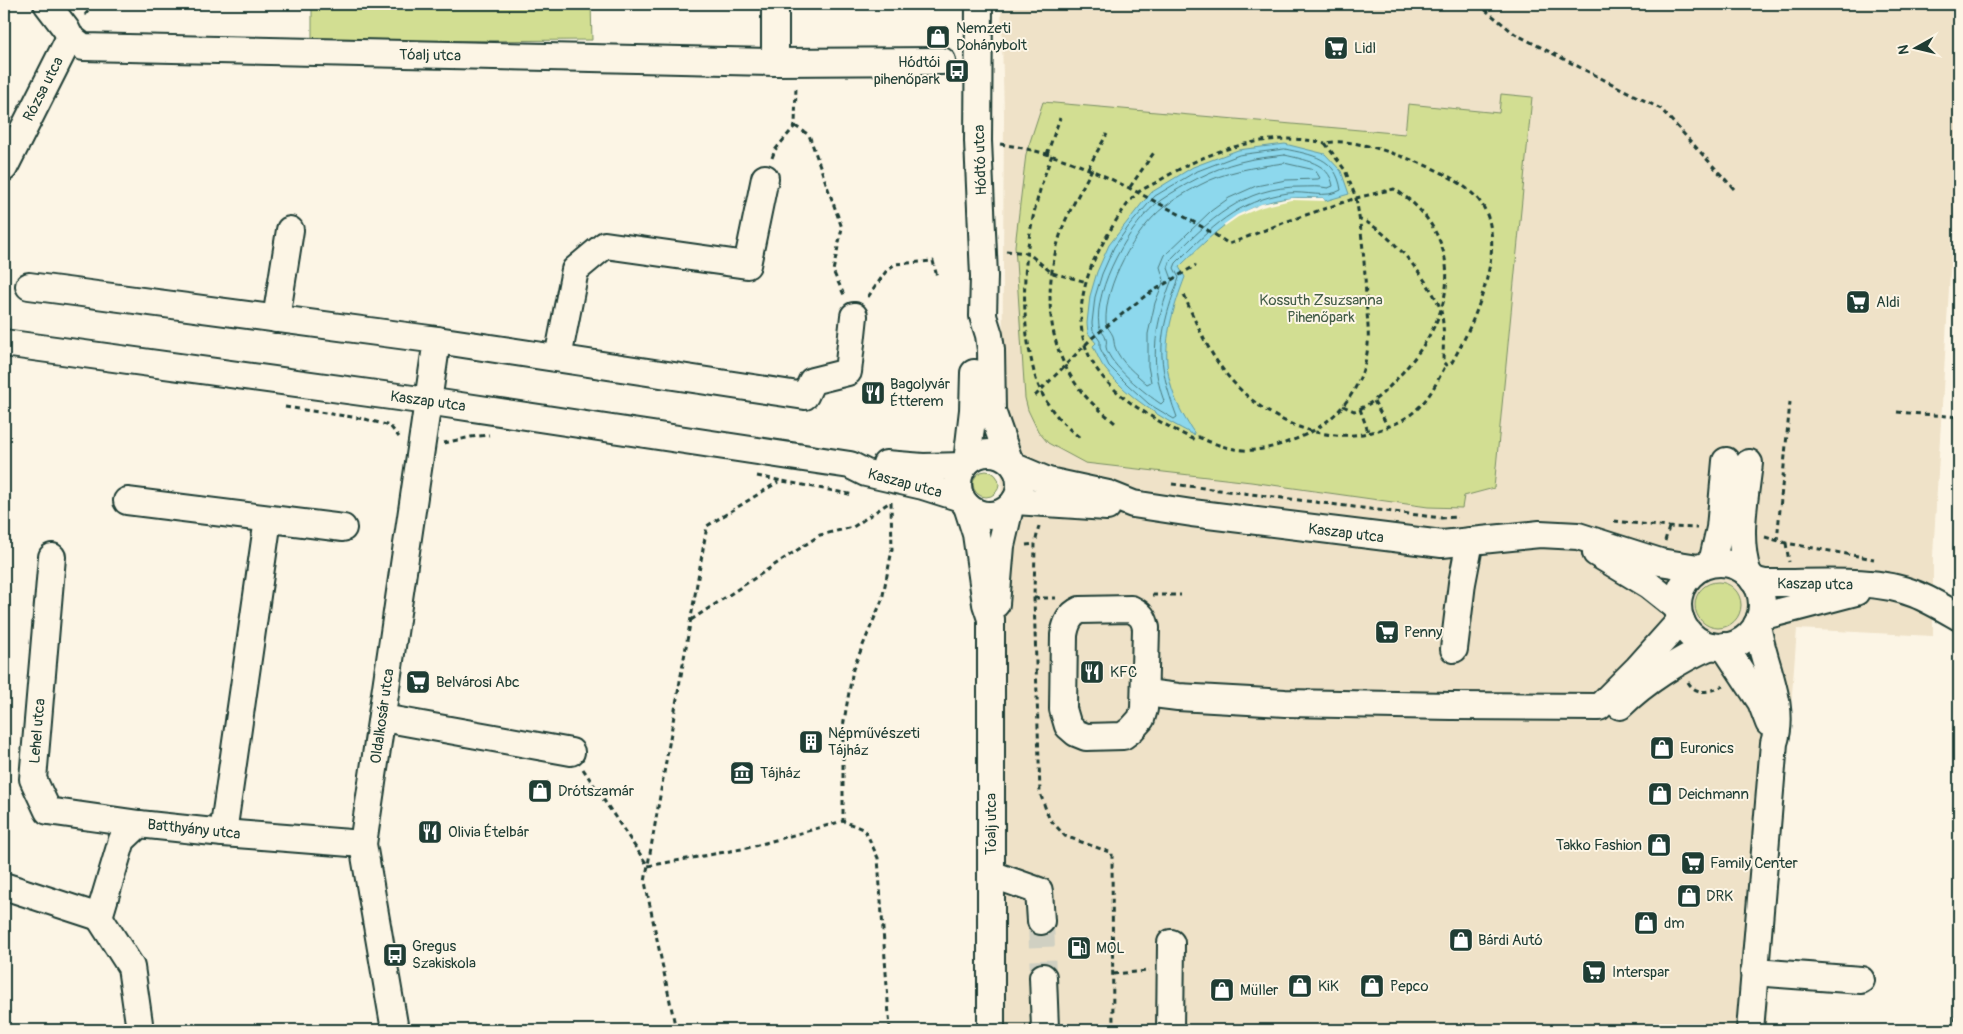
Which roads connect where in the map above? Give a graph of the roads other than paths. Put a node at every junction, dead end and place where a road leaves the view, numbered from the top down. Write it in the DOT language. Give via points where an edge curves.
graph roads {
  1 [pos="47,4"];
  2 [pos="775,4"];
  3 [pos="980,4"];
  4 [pos="70,37"];
  5 [pos="942,61"];
  6 [pos="775,62"];
  7 [pos="4,168"];
  8 [pos="765,178"];
  9 [pos="290,230"];
  10 [pos="29,286"];
  11 [pos="854,316"];
  12 [pos="984,316"];
  13 [pos="276,319"];
  14 [pos="437,340"];
  15 [pos="4,343"];
  16 [pos="558,358"];
  17 [pos="427,401"];
  18 [pos="1737,462"];
  19 [pos="966,464"];
  20 [pos="1012,464"];
  21 [pos="850,465"];
  22 [pos="126,501"];
  23 [pos="964,502"];
  24 [pos="1012,504"];
  25 [pos="1133,504"];
  26 [pos="268,519"];
  27 [pos="344,528"];
  28 [pos="1731,529"];
  29 [pos="1559,535"];
  30 [pos="1470,541"];
  31 [pos="52,557"];
  32 [pos="1705,566"];
  33 [pos="1881,573"];
  34 [pos="1751,577"];
  35 [pos="1679,614"];
  36 [pos="1959,617"];
  37 [pos="991,618"];
  38 [pos="1758,620"];
  39 [pos="1718,646"];
  40 [pos="1454,649"];
  41 [pos="1146,692"];
  42 [pos="1612,716"];
  43 [pos="383,718"];
  44 [pos="1774,743"];
  45 [pos="572,752"];
  46 [pos="139,824"];
  47 [pos="223,833"];
  48 [pos="363,844"];
  49 [pos="991,874"];
  50 [pos="4,886"];
  51 [pos="99,917"];
  52 [pos="1041,921"];
  53 [pos="1170,943"];
  54 [pos="1754,972"];
  55 [pos="1043,977"];
  56 [pos="1861,980"];
  57 [pos="140,1030"];
  58 [pos="395,1030"];
  59 [pos="992,1030"];
  60 [pos="1044,1030"];
  61 [pos="1170,1030"];
  62 [pos="1750,1030"];
  1 -- 4 [label="street"];
  2 -- 6 [label="street"];
  3 -- 12 [label="street, Hódtó utca" via="978,141"];
  4 -- 6 [label="street, Tóalj utca" via="82,47"];
  4 -- 7 [label="street, Rózsa utca"];
  5 -- 6 [label="street, Tóalj utca"];
  8 -- 16 [label="street" via="747,265 605,245 575,270"];
  9 -- 13 [label="street"];
  10 -- 13 [label="street"];
  11 -- 16 [label="street" via="848,372 812,381 805,396"];
  12 -- 19 [label="street, Hódtó utca" via="974,349 973,410"];
  12 -- 20 [label="street, Hódtó utca" via="991,350 992,411"];
  13 -- 14 [label="street"];
  14 -- 16 [label="street"];
  14 -- 17 [label="street, Oldalkosár utca"];
  15 -- 17 [label="street, Kaszap utca"];
  17 -- 21 [label="street, Kaszap utca"];
  17 -- 43 [label="street, Oldalkosár utca"];
  18 -- 28 [label="street"];
  19 -- 20 [label="street" via="975,456 992,453 1001,455"];
  19 -- 21 [label="street, Kaszap utca" via="923,467"];
  19 -- 23 [label="street" via="958,489"];
  20 -- 24 [label="street" via="1020,484"];
  20 -- 25 [label="street, Kaszap utca" via="1048,480 1108,494"];
  21 -- 23 [label="street, Kaszap utca" via="866,473 923,486"];
  22 -- 26 [label="street"];
  23 -- 24 [label="street" via="975,512 993,515"];
  23 -- 37 [label="street, Tóalj utca" via="976,534"];
  24 -- 25 [label="street, Kaszap utca" via="1107,507"];
  24 -- 37 [label="street, Tóalj utca" via="1001,546 996,604"];
  25 -- 30 [label="street, Kaszap utca" via="1442,544"];
  26 -- 27 [label="street"];
  26 -- 47 [label="street"];
  28 -- 32 [label="street"];
  28 -- 34 [label="street"];
  29 -- 30 [label="street, Kaszap utca"];
  29 -- 32 [label="street, Kaszap utca" via="1578,536 1660,562"];
  29 -- 35 [label="street, Kaszap utca" via="1649,584"];
  30 -- 40 [label="street"];
  31 -- 46 [label="street, Lehel utca" via="32,779 48,811"];
  32 -- 34 [label="street" via="1720,562 1735,566"];
  32 -- 35 [label="street" via="1682,585"];
  33 -- 34 [label="street, Kaszap utca" via="1765,583"];
  33 -- 36 [label="street, Kaszap utca"];
  33 -- 38 [label="street, Kaszap utca"];
  34 -- 38 [label="street" via="1761,601"];
  35 -- 39 [label="street" via="1691,635"];
  35 -- 41 [label="street" via="1638,668 1600,707 1286,703"];
  37 -- 49 [label="street, Tóalj utca"];
  38 -- 39 [label="street" via="1741,640"];
  38 -- 44 [label="street" via="1759,643 1779,716"];
  39 -- 42 [label="street" via="1691,655 1631,695"];
  39 -- 44 [label="street" via="1761,702 1768,715"];
  41 -- 41 [label="street" via="1144,618 1131,609 1080,610 1073,613 1064,635 1063,709 1068,726 1086,737 1123,736 1141,719"];
  43 -- 45 [label="street"];
  43 -- 48 [label="street, Oldalkosár utca"];
  44 -- 54 [label="street"];
  46 -- 47 [label="street, Batthyány utca"];
  46 -- 51 [label="street, Batthyány utca" via="122,840"];
  47 -- 48 [label="street, Batthyány utca"];
  48 -- 58 [label="street, Oldalkosár utca"];
  49 -- 52 [label="street" via="1039,891"];
  49 -- 59 [label="street, Tóalj utca"];
  50 -- 51 [label="street"];
  51 -- 57 [label="street" via="131,968"];
  53 -- 61 [label="street"];
  54 -- 56 [label="street"];
  54 -- 62 [label="street"];
  55 -- 60 [label="street"];
}
